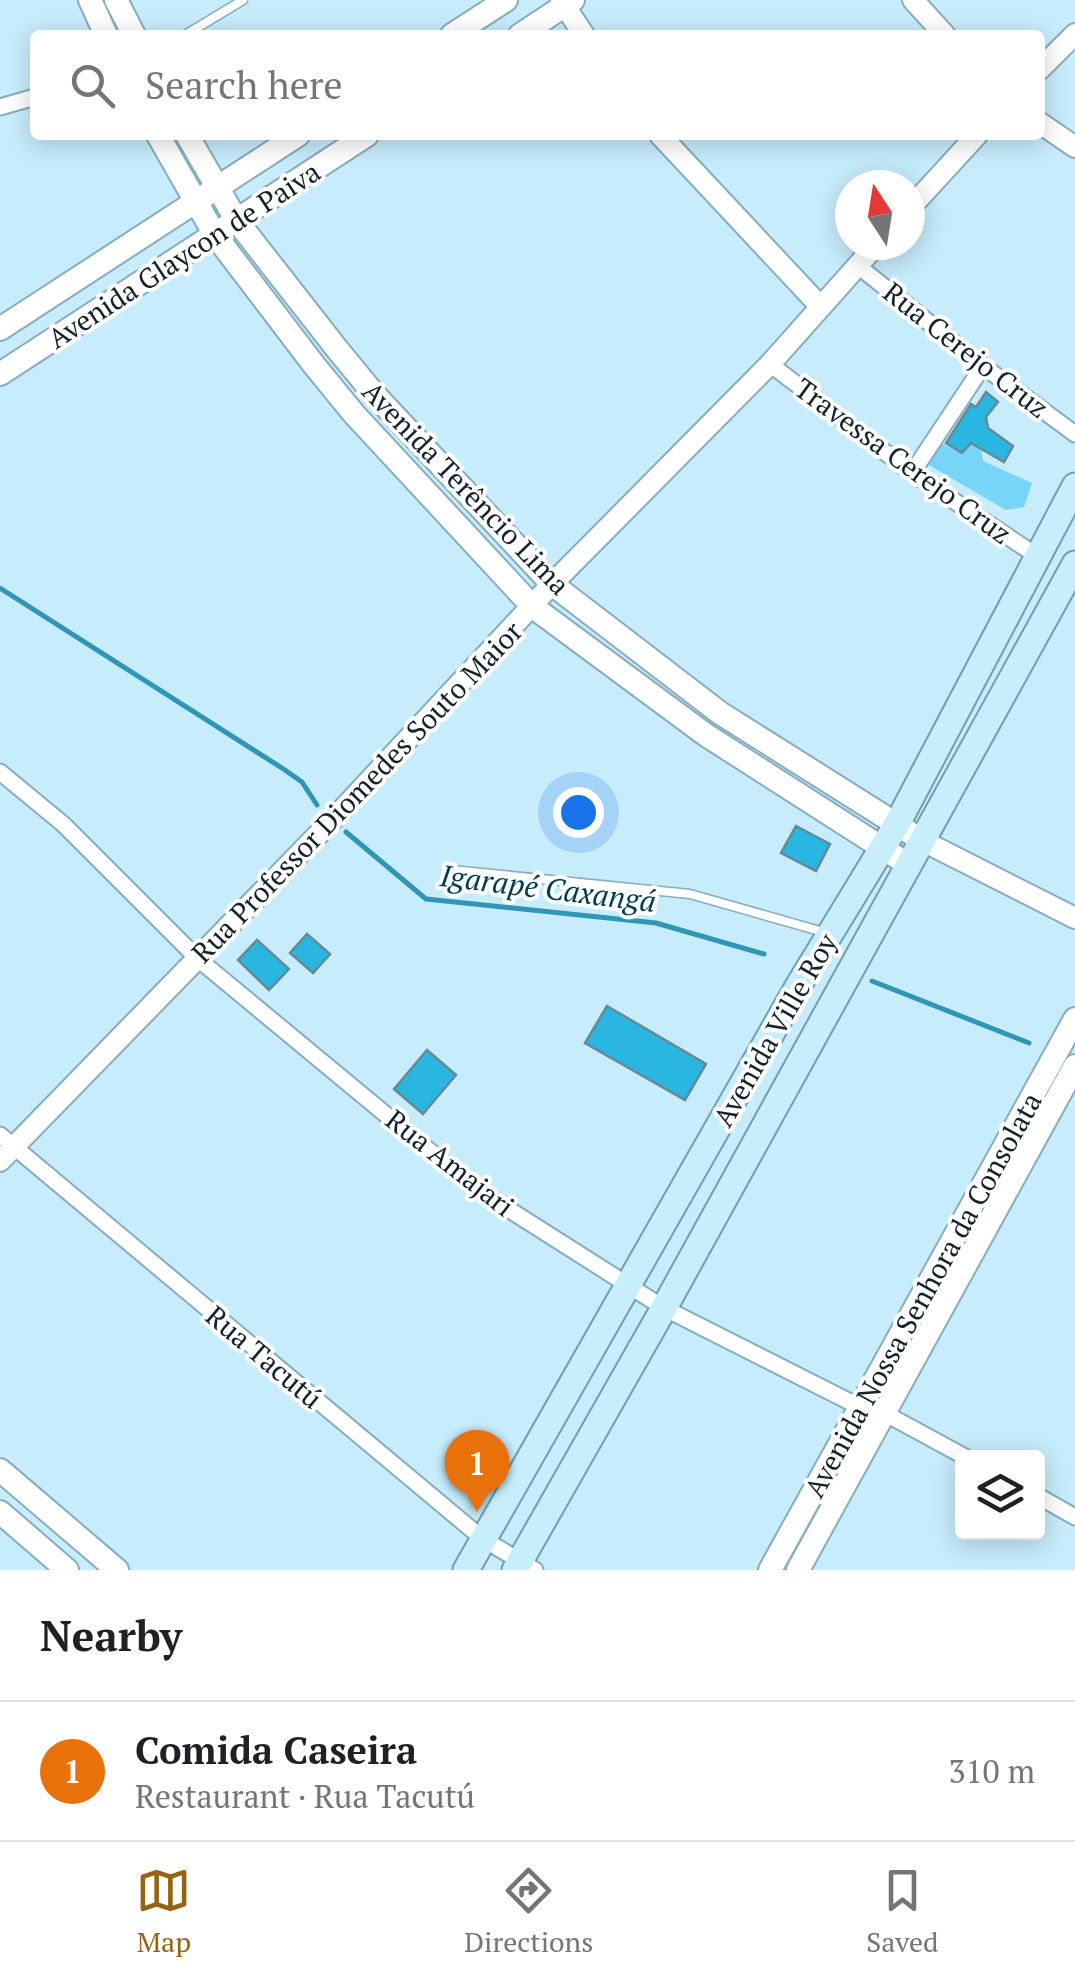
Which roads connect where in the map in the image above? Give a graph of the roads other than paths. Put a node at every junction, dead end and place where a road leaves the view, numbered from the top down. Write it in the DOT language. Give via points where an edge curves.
graph roads {
  1 [pos="90,0"];
  2 [pos="116,0"];
  3 [pos="243,0"];
  4 [pos="506,0"];
  5 [pos="912,0"];
  6 [pos="566,2"];
  7 [pos="104,30"];
  8 [pos="131,30"];
  9 [pos="193,30"];
  10 [pos="460,30"];
  11 [pos="527,30"];
  12 [pos="581,30"];
  13 [pos="940,30"];
  14 [pos="1075,34"];
  15 [pos="1045,64"];
  16 [pos="30,98"];
  17 [pos="0,107"];
  18 [pos="1045,127"];
  19 [pos="161,140"];
  20 [pos="189,140"];
  21 [pos="290,140"];
  22 [pos="359,140"];
  23 [pos="665,140"];
  24 [pos="972,140"];
  25 [pos="1075,147"];
  26 [pos="216,188"];
  27 [pos="925,192"];
  28 [pos="195,203"];
  29 [pos="237,220"];
  30 [pos="215,235"];
  31 [pos="862,260"];
  32 [pos="857,265"];
  33 [pos="820,306"];
  34 [pos="0,329"];
  35 [pos="337,349"];
  36 [pos="770,364"];
  37 [pos="314,366"];
  38 [pos="982,366"];
  39 [pos="0,374"];
  40 [pos="1075,434"];
  41 [pos="912,473"];
  42 [pos="1075,486"];
  43 [pos="1036,556"];
  44 [pos="1075,564"];
  45 [pos="552,584"];
  46 [pos="534,607"];
  47 [pos="0,772"];
  48 [pos="896,824"];
  49 [pos="923,840"];
  50 [pos="880,848"];
  51 [pos="909,864"];
  52 [pos="452,870"];
  53 [pos="1075,918"];
  54 [pos="829,938"];
  55 [pos="198,958"];
  56 [pos="1072,1024"];
  57 [pos="1061,1076"];
  58 [pos="4,1148"];
  59 [pos="626,1286"];
  60 [pos="664,1308"];
  61 [pos="862,1408"];
  62 [pos="886,1414"];
  63 [pos="955,1452"];
  64 [pos="0,1470"];
  65 [pos="1045,1500"];
  66 [pos="0,1512"];
  67 [pos="1075,1517"];
  68 [pos="484,1539"];
  69 [pos="523,1567"];
  70 [pos="68,1570"];
  71 [pos="117,1570"];
  72 [pos="466,1570"];
  73 [pos="770,1570"];
  74 [pos="798,1570"];
  1 -- 7 [label="main road"];
  2 -- 8 [label="main road"];
  3 -- 9 [label="lane"];
  4 -- 10 [label="main road"];
  5 -- 13 [label="street"];
  6 -- 11 [label="main road"];
  6 -- 12 [label="street"];
  14 -- 15 [label="street"];
  16 -- 17 [label="street"];
  18 -- 25 [label="street"];
  19 -- 28 [label="main road, Avenida Terêncio Lima"];
  20 -- 26 [label="main road, Avenida Terêncio Lima"];
  21 -- 26 [label="main road, Avenida Glaycon de Paiva"];
  22 -- 29 [label="main road, Avenida Glaycon de Paiva"];
  23 -- 33 [label="street"];
  24 -- 27 [label="street"];
  26 -- 28 [label="main road, Avenida Glaycon de Paiva"];
  26 -- 29 [label="main road, Avenida Terêncio Lima"];
  28 -- 30 [label="main road, Avenida Terêncio Lima"];
  28 -- 34 [label="main road, Avenida Glaycon de Paiva"];
  29 -- 30 [label="main road, Avenida Glaycon de Paiva"];
  29 -- 35 [label="main road, Avenida Terêncio Lima"];
  30 -- 37 [label="main road, Avenida Terêncio Lima"];
  30 -- 39 [label="main road, Avenida Glaycon de Paiva"];
  31 -- 32 [label="street, Rua Professor Diomedes Souto Maior"];
  32 -- 33 [label="street, Rua Professor Diomedes Souto Maior"];
  32 -- 38 [label="street, Rua Cerejo Cruz"];
  33 -- 36 [label="street, Rua Professor Diomedes Souto Maior"];
  35 -- 37 [label="main road"];
  35 -- 45 [label="main road, Avenida Terêncio Lima"];
  36 -- 41 [label="street, Travessa Cerejo Cruz"];
  36 -- 45 [label="street, Rua Professor Diomedes Souto Maior"];
  37 -- 46 [label="main road, Avenida Terêncio Lima"];
  38 -- 40 [label="street, Rua Cerejo Cruz"];
  38 -- 41 [label="street"];
  41 -- 43 [label="street, Travessa Cerejo Cruz"];
  42 -- 43 [label="main road, Avenida Ville Roy"];
  43 -- 48 [label="main road, Avenida Ville Roy"];
  44 -- 49 [label="main road, Avenida Ville Roy"];
  45 -- 46 [label="street, Rua Professor Diomedes Souto Maior"];
  45 -- 48 [label="main road, Avenida Terêncio Lima" via="720,713"];
  46 -- 50 [label="main road, Avenida Terêncio Lima" via="706,735"];
  46 -- 55 [label="street, Rua Professor Diomedes Souto Maior"];
  47 -- 55 [label="street, Rua Amajari" via="63,824"];
  48 -- 49 [label="main road, Avenida Terêncio Lima"];
  48 -- 50 [label="main road, Avenida Ville Roy"];
  49 -- 51 [label="main road, Avenida Ville Roy"];
  49 -- 53 [label="street, Avenida Terêncio Lima"];
  50 -- 51 [label="main road, Avenida Terêncio Lima"];
  50 -- 54 [label="main road, Avenida Ville Roy"];
  51 -- 60 [label="main road, Avenida Ville Roy"];
  52 -- 54 [label="lane" via="690,894"];
  54 -- 59 [label="main road, Avenida Ville Roy"];
  55 -- 58 [label="street, Rua Professor Diomedes Souto Maior"];
  55 -- 59 [label="street, Rua Amajari" via="472,1186"];
  56 -- 57 [label="main road, Avenida Nossa Senhora da Consolata"];
  57 -- 61 [label="main road, Avenida Nossa Senhora da Consolata"];
  57 -- 62 [label="main road, Avenida Nossa Senhora da Consolata"];
  58 -- 68 [label="street, Rua Tacutú"];
  59 -- 60 [label="street, Rua Amajari"];
  59 -- 68 [label="main road, Avenida Ville Roy"];
  60 -- 61 [label="street, Rua Amajari"];
  60 -- 69 [label="main road, Avenida Ville Roy"];
  61 -- 62 [label="street, Rua Amajari"];
  61 -- 73 [label="main road, Avenida Nossa Senhora da Consolata"];
  62 -- 63 [label="street, Rua Amajari"];
  62 -- 74 [label="main road, Avenida Nossa Senhora da Consolata"];
  64 -- 71 [label="main road"];
  65 -- 67 [label="street"];
  66 -- 70 [label="main road"];
  68 -- 69 [label="street, Rua Tacutú"];
  68 -- 72 [label="main road, Avenida Ville Roy"];
}
